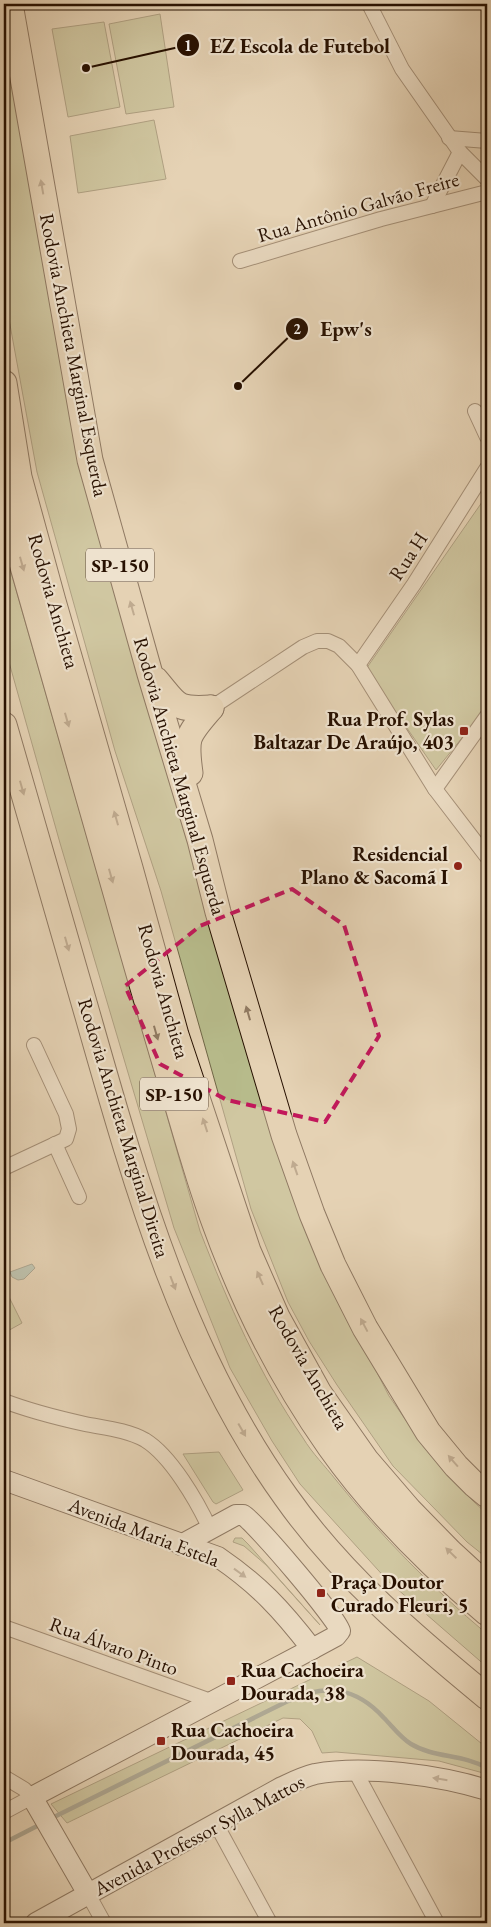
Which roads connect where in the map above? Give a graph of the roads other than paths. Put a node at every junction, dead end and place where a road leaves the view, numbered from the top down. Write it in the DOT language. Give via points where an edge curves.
graph roads {
  1 [pos="10,4"];
  2 [pos="17,4"];
  3 [pos="369,4"];
  4 [pos="22,70"];
  5 [pos="449,138"];
  6 [pos="487,140"];
  7 [pos="460,152"];
  8 [pos="487,179"];
  9 [pos="487,192"];
  10 [pos="432,206"];
  11 [pos="240,261"];
  12 [pos="4,383"];
  13 [pos="475,411"];
  14 [pos="487,437"];
  15 [pos="487,468"];
  16 [pos="4,500"];
  17 [pos="358,665"];
  18 [pos="150,674"];
  19 [pos="211,708"];
  20 [pos="487,716"];
  21 [pos="4,725"];
  22 [pos="435,789"];
  23 [pos="200,840"];
  24 [pos="487,857"];
  25 [pos="34,1045"];
  26 [pos="55,1144"];
  27 [pos="4,1168"];
  28 [pos="79,1197"];
  29 [pos="4,1401"];
  30 [pos="4,1480"];
  31 [pos="487,1495"];
  32 [pos="210,1529"];
  33 [pos="181,1545"];
  34 [pos="487,1586"];
  35 [pos="487,1613"];
  36 [pos="4,1627"];
  37 [pos="312,1649"];
  38 [pos="487,1697"];
  39 [pos="211,1701"];
  40 [pos="355,1772"];
  41 [pos="4,1777"];
  42 [pos="487,1790"];
  43 [pos="36,1804"];
  44 [pos="4,1812"];
  45 [pos="216,1824"];
  46 [pos="88,1894"];
  47 [pos="36,1923"];
  48 [pos="104,1923"];
  49 [pos="270,1923"];
  50 [pos="437,1923"];
  1 -- 4 [label="highway, Rodovia Anchieta Marginal Esquerda / SP-150"];
  2 -- 4 [label="street"];
  3 -- 5 [label="street" via="402,68"];
  18 -- 4 [label="highway, Rodovia Anchieta Marginal Esquerda / SP-150, one-way" via="90,460"];
  5 -- 6 [label="street"];
  5 -- 7 [label="street"];
  7 -- 8 [label="street"];
  7 -- 10 [label="street"];
  9 -- 10 [label="street, Rua Antônio Galvão Freire"];
  10 -- 11 [label="street, Rua Antônio Galvão Freire"];
  34 -- 12 [label="highway, Rodovia Anchieta / SP-150, one-way" via="409,1510 366,1460 319,1393 277,1317 248,1252 176,1035 53,601 19,477"];
  13 -- 14 [label="street"];
  15 -- 17 [label="street, Rua H"];
  16 -- 35 [label="highway, Rodovia Anchieta / SP-150, one-way" via="143,990 202,1186 230,1262 298,1399 330,1446 412,1544"];
  17 -- 19 [label="street" via="339,646 317,641"];
  17 -- 22 [label="street"];
  18 -- 19 [label="highway" via="180,707"];
  18 -- 23 [label="highway, Rodovia Anchieta Marginal Esquerda / SP-150"];
  19 -- 23 [label="highway" via="192,730 187,748"];
  20 -- 22 [label="street"];
  21 -- 38 [label="highway, Rodovia Anchieta Marginal Direita / SP-150, one-way" via="129,1160 185,1314 223,1397 287,1499 342,1566 380,1605"];
  22 -- 24 [label="street"];
  31 -- 23 [label="highway, Rodovia Anchieta Marginal Esquerda / SP-150, one-way" via="428,1432 365,1328 333,1265 284,1135"];
  25 -- 26 [label="street" via="66,1114 68,1135"];
  26 -- 27 [label="street"];
  26 -- 28 [label="street"];
  29 -- 32 [label="street" via="50,1416 127,1432 145,1440 167,1459"];
  30 -- 33 [label="street, Avenida Maria Estela"];
  32 -- 33 [label="street"];
  32 -- 37 [label="street" via="236,1515 243,1515 317,1597 339,1624 340,1630 336,1636"];
  33 -- 37 [label="street, Avenida Maria Estela, one-way" via="218,1557 241,1573 288,1618"];
  36 -- 39 [label="street, Rua Álvaro Pinto"];
  37 -- 39 [label="street"];
  39 -- 43 [label="street"];
  42 -- 40 [label="street, Avenida Professor Sylla Mattos, one-way" via="428,1777"];
  40 -- 45 [label="street, Avenida Professor Sylla Mattos" via="314,1774 299,1779"];
  40 -- 50 [label="street"];
  41 -- 43 [label="street" via="24,1789"];
  43 -- 44 [label="street"];
  43 -- 46 [label="street"];
  45 -- 46 [label="street, Avenida Professor Sylla Mattos"];
  45 -- 49 [label="street"];
  46 -- 47 [label="street, Avenida Professor Sylla Mattos"];
  46 -- 48 [label="street"];
}
